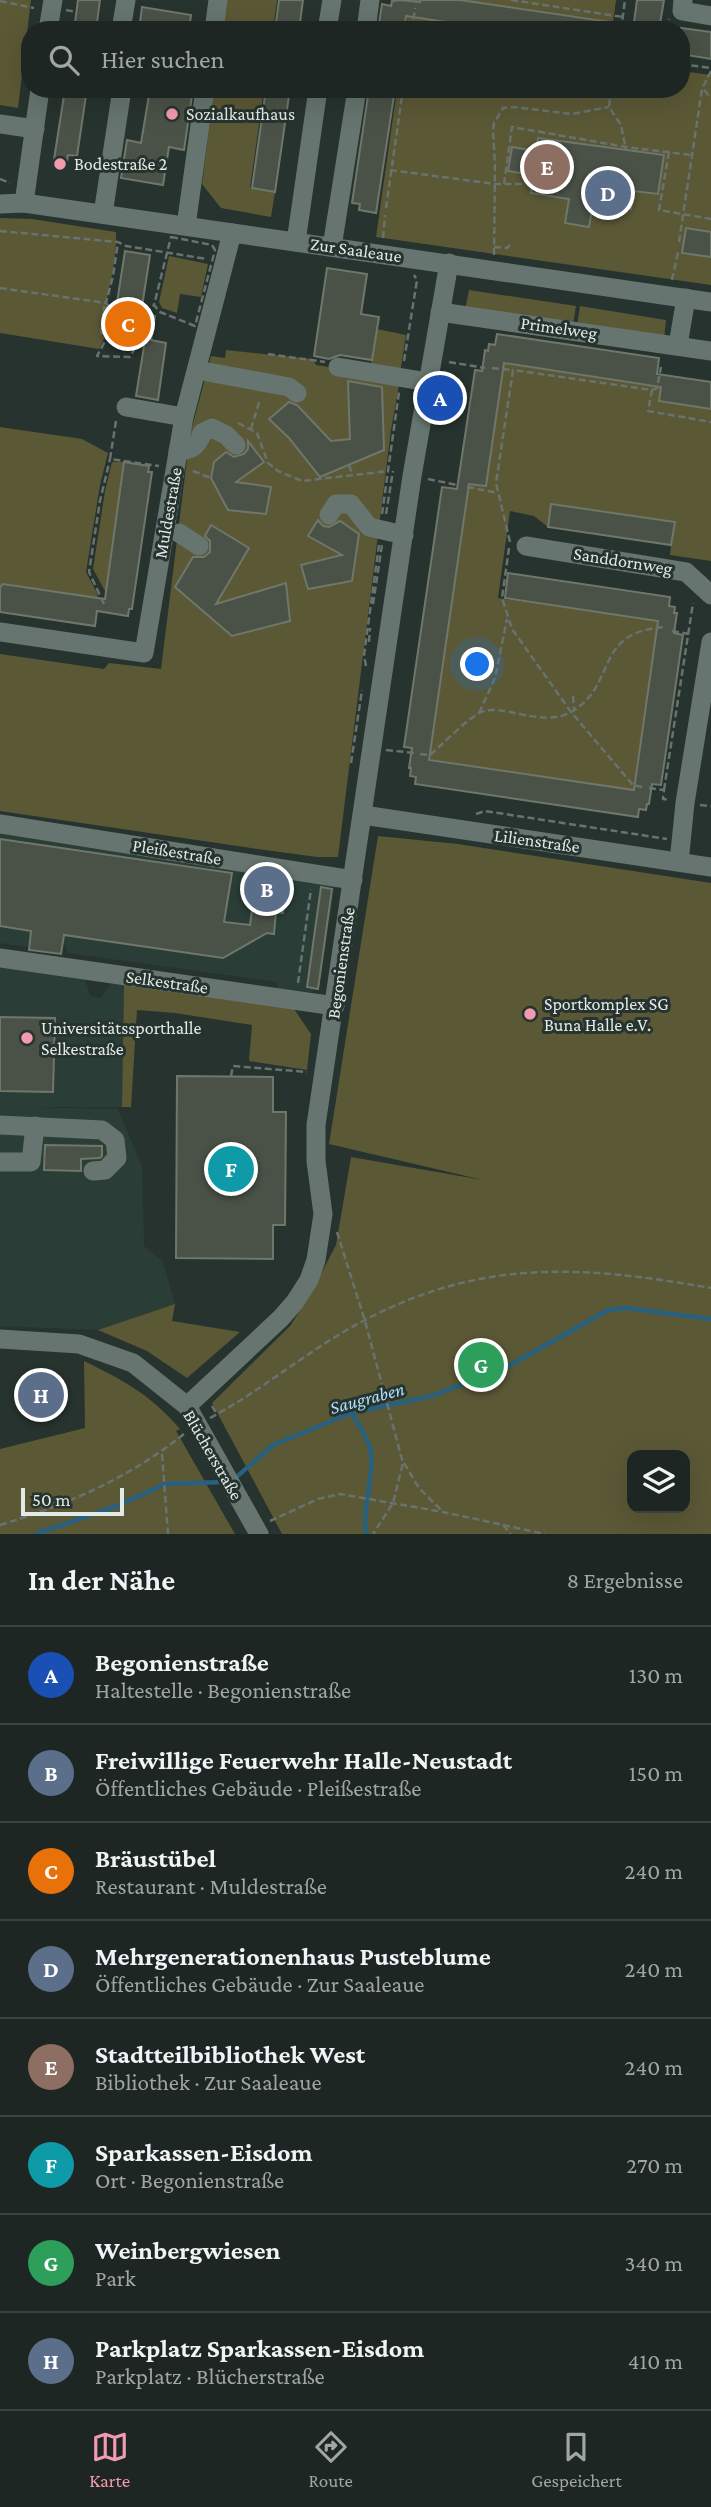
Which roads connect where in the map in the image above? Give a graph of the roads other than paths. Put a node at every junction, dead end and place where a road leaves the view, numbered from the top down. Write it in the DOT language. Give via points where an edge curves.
graph roads {
  1 [pos="125,0"];
  2 [pos="218,0"];
  3 [pos="331,0"];
  4 [pos="370,0"];
  5 [pos="682,0"];
  6 [pos="711,16"];
  7 [pos="122,21"];
  8 [pos="215,21"];
  9 [pos="328,21"];
  10 [pos="367,21"];
  11 [pos="39,98"];
  12 [pos="121,98"];
  13 [pos="204,98"];
  14 [pos="317,98"];
  15 [pos="356,98"];
  16 [pos="0,124"];
  17 [pos="34,129"];
  18 [pos="24,203"];
  19 [pos="0,204"];
  20 [pos="103,214"];
  21 [pos="186,226"];
  22 [pos="232,233"];
  23 [pos="296,242"];
  24 [pos="332,247"];
  25 [pos="449,263"];
  26 [pos="679,291"];
  27 [pos="711,302"];
  28 [pos="440,312"];
  29 [pos="678,345"];
  30 [pos="711,351"];
  31 [pos="338,367"];
  32 [pos="197,370"];
  33 [pos="429,382"];
  34 [pos="297,393"];
  35 [pos="121,412"];
  36 [pos="184,417"];
  37 [pos="236,445"];
  38 [pos="172,464"];
  39 [pos="329,515"];
  40 [pos="179,533"];
  41 [pos="404,535"];
  42 [pos="518,545"];
  43 [pos="199,546"];
  44 [pos="711,596"];
  45 [pos="0,632"];
  46 [pos="711,642"];
  47 [pos="363,815"];
  48 [pos="0,824"];
  49 [pos="679,854"];
  50 [pos="711,867"];
  51 [pos="353,880"];
  52 [pos="0,958"];
  53 [pos="335,1006"];
  54 [pos="0,1125"];
  55 [pos="35,1126"];
  56 [pos="0,1162"];
  57 [pos="93,1171"];
  58 [pos="0,1339"];
  59 [pos="187,1406"];
  60 [pos="257,1531"];
  1 -- 7 [label="street"];
  2 -- 8 [label="street"];
  3 -- 9 [label="street"];
  4 -- 10 [label="street"];
  5 -- 6 [label="street" via="682,11"];
  11 -- 17 [label="street"];
  12 -- 20 [label="street"];
  13 -- 21 [label="street"];
  14 -- 23 [label="street"];
  15 -- 24 [label="street"];
  16 -- 17 [label="street"];
  17 -- 18 [label="street"];
  18 -- 19 [label="street, Zur Saaleaue"];
  18 -- 20 [label="street, Zur Saaleaue"];
  20 -- 21 [label="street, Zur Saaleaue"];
  21 -- 22 [label="street, Zur Saaleaue"];
  22 -- 23 [label="street, Zur Saaleaue"];
  22 -- 32 [label="street, Muldestraße"];
  23 -- 24 [label="street, Zur Saaleaue"];
  24 -- 25 [label="street, Zur Saaleaue"];
  25 -- 26 [label="street, Zur Saaleaue"];
  25 -- 28 [label="street, Begonienstraße"];
  26 -- 27 [label="street, Zur Saaleaue"];
  26 -- 29 [label="street"];
  28 -- 29 [label="street, Primelweg"];
  28 -- 33 [label="street, Begonienstraße" via="443,365"];
  29 -- 30 [label="street, Primelweg"];
  31 -- 33 [label="street"];
  32 -- 34 [label="street" via="289,387"];
  32 -- 36 [label="street, Muldestraße"];
  33 -- 41 [label="street, Begonienstraße"];
  35 -- 36 [label="street"];
  36 -- 38 [label="street, Muldestraße"];
  37 -- 38 [label="street" via="212,428"];
  38 -- 45 [label="street, Muldestraße" via="144,653"];
  39 -- 41 [label="street" via="336,504 351,504 369,527"];
  40 -- 43 [label="street"];
  41 -- 47 [label="street, Begonienstraße"];
  42 -- 44 [label="street, Sanddornweg" via="686,572"];
  46 -- 49 [label="street"];
  47 -- 49 [label="street, Lilienstraße"];
  47 -- 51 [label="street, Begonienstraße"];
  48 -- 51 [label="street, Pleißestraße"];
  49 -- 50 [label="street, Lilienstraße"];
  51 -- 53 [label="street, Begonienstraße"];
  52 -- 53 [label="street, Selkestraße"];
  53 -- 59 [label="street, Begonienstraße" via="315,1141 323,1214 309,1280 267,1332"];
  54 -- 55 [label="street"];
  55 -- 56 [label="street" via="31,1162"];
  55 -- 57 [label="street" via="102,1130 115,1140 117,1158 105,1170"];
  58 -- 59 [label="street, Blücherstraße" via="79,1344 133,1363"];
  59 -- 60 [label="street, Blücherstraße"];
}
